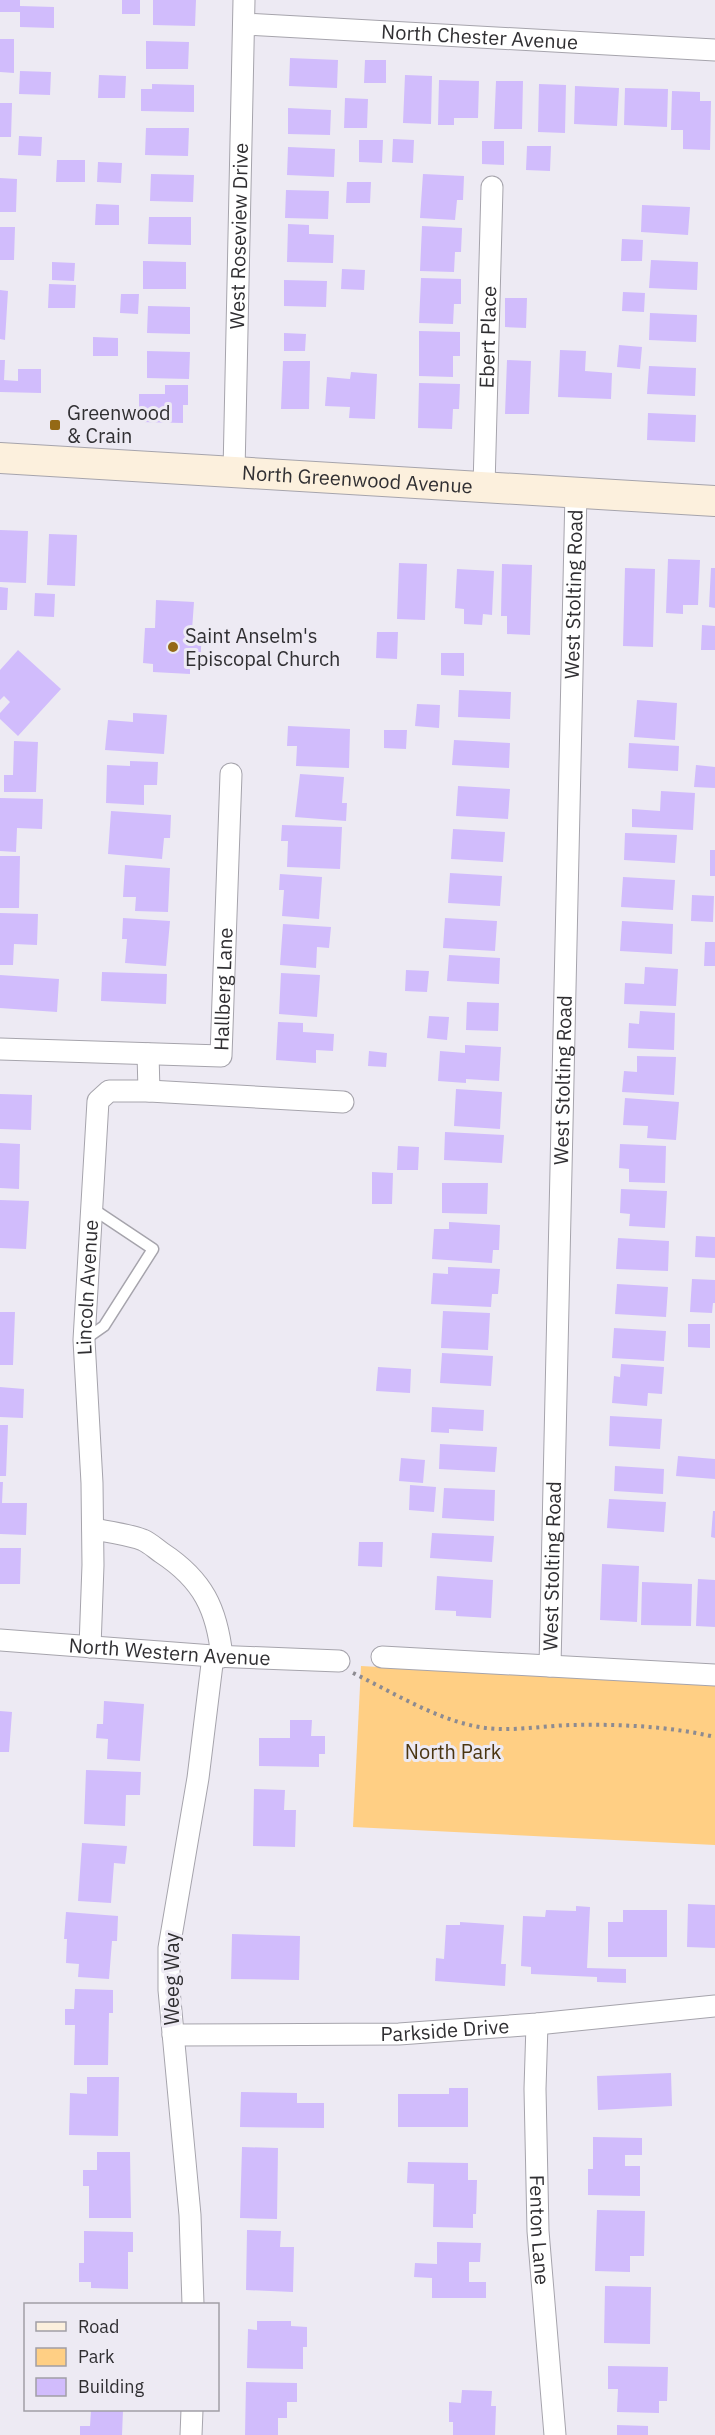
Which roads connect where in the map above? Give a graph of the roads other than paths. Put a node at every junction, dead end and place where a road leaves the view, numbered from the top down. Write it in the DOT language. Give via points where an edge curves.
graph roads {
  1 [pos="244,0"];
  2 [pos="244,24"];
  3 [pos="715,50"];
  4 [pos="492,187"];
  5 [pos="0,458"];
  6 [pos="234,472"];
  7 [pos="484,487"];
  8 [pos="576,492"];
  9 [pos="715,501"];
  10 [pos="231,774"];
  11 [pos="0,1049"];
  12 [pos="148,1054"];
  13 [pos="149,1091"];
  14 [pos="343,1102"];
  15 [pos="93,1209"];
  16 [pos="84,1340"];
  17 [pos="93,1529"];
  18 [pos="0,1640"];
  19 [pos="90,1647"];
  20 [pos="217,1656"];
  21 [pos="382,1657"];
  22 [pos="333,1660"];
  23 [pos="550,1666"];
  24 [pos="715,1675"];
  25 [pos="715,2006"];
  26 [pos="537,2024"];
  27 [pos="172,2035"];
  28 [pos="193,2303"];
  29 [pos="192,2411"];
  30 [pos="191,2435"];
  31 [pos="555,2435"];
  1 -- 2 [label="street, West Roseview Drive"];
  2 -- 3 [label="street, North Chester Avenue"];
  2 -- 6 [label="street, West Roseview Drive"];
  4 -- 7 [label="street, Ebert Place"];
  5 -- 6 [label="main road, North Greenwood Avenue"];
  6 -- 7 [label="main road, North Greenwood Avenue"];
  7 -- 8 [label="main road, North Greenwood Avenue"];
  8 -- 9 [label="main road, North Greenwood Avenue"];
  8 -- 23 [label="street, West Stolting Road"];
  10 -- 12 [label="street, Hallberg Lane" via="221,1056"];
  11 -- 12 [label="street, Hallberg Lane"];
  12 -- 13 [label="street"];
  13 -- 14 [label="street, Lincoln Avenue"];
  13 -- 15 [label="street, Lincoln Avenue" via="109,1091 98,1101"];
  15 -- 16 [label="street, Lincoln Avenue"];
  15 -- 16 [label="lane" via="153,1249 104,1326"];
  16 -- 17 [label="street, Lincoln Avenue"];
  17 -- 19 [label="street, Lincoln Avenue"];
  17 -- 20 [label="street" via="143,1540 178,1563 200,1585 213,1607 220,1636"];
  18 -- 19 [label="street, North Western Avenue"];
  19 -- 20 [label="street, North Western Avenue"];
  20 -- 22 [label="street, North Western Avenue"];
  20 -- 27 [label="street, Weeg Way" via="169,1948"];
  21 -- 23 [label="street"];
  23 -- 24 [label="street"];
  25 -- 26 [label="street, Parkside Drive"];
  26 -- 27 [label="street, Parkside Drive" via="399,2034"];
  26 -- 31 [label="street, Fenton Lane" via="538,2231"];
  27 -- 28 [label="street, Weeg Way" via="183,2122"];
  29 -- 30 [label="street"];
}
